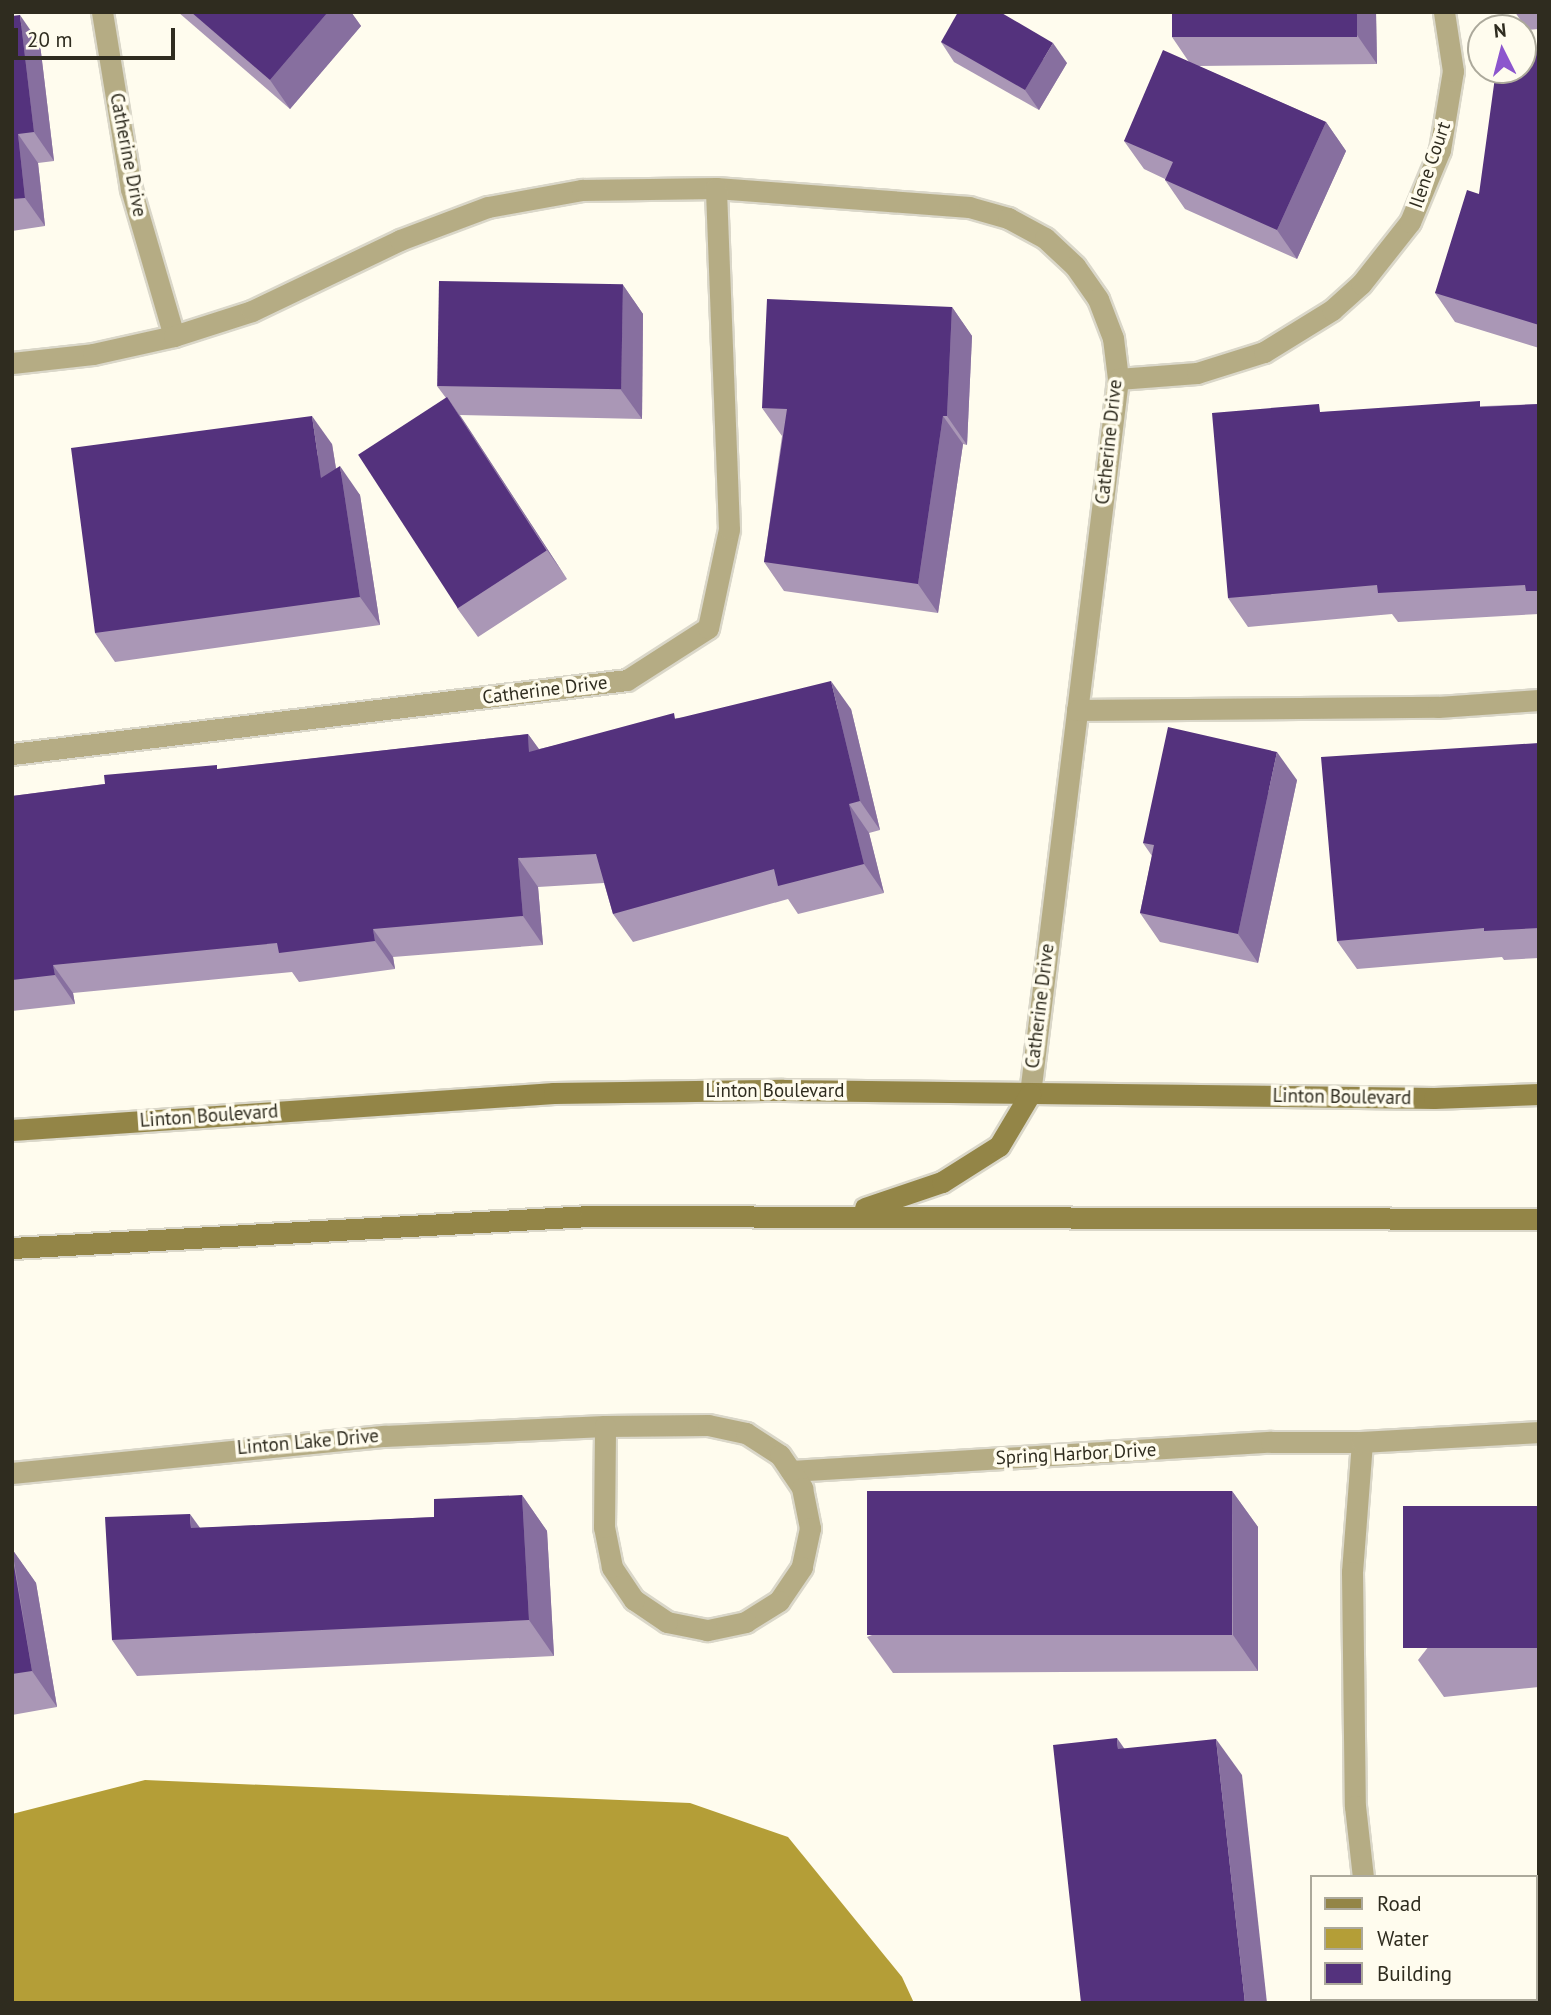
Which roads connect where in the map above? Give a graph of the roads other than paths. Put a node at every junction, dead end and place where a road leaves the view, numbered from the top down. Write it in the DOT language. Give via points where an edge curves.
graph roads {
  1 [pos="102,12"];
  2 [pos="1444,12"];
  3 [pos="716,188"];
  4 [pos="174,337"];
  5 [pos="12,363"];
  6 [pos="1118,379"];
  7 [pos="1539,700"];
  8 [pos="1077,710"];
  9 [pos="12,754"];
  10 [pos="1030,1094"];
  11 [pos="1539,1094"];
  12 [pos="12,1130"];
  13 [pos="846,1214"];
  14 [pos="1539,1219"];
  15 [pos="12,1248"];
  16 [pos="605,1426"];
  17 [pos="1539,1432"];
  18 [pos="1362,1442"];
  19 [pos="791,1471"];
  20 [pos="12,1473"];
  21 [pos="1363,1875"];
  1 -- 4 [label="street, Catherine Drive" via="131,189"];
  2 -- 6 [label="street, Ilene Court" via="1452,71 1440,150 1410,222 1361,284 1332,310 1265,352 1198,373"];
  3 -- 4 [label="street, Catherine Drive" via="582,190 488,207 400,240 252,311"];
  3 -- 6 [label="street, Catherine Drive" via="969,207 1008,218 1045,238 1075,266 1098,299 1113,338"];
  3 -- 9 [label="street, Catherine Drive" via="729,529 708,628 627,680"];
  4 -- 5 [label="street, Catherine Drive" via="93,354"];
  6 -- 8 [label="street, Catherine Drive"];
  7 -- 8 [label="street" via="1438,706"];
  8 -- 10 [label="street, Catherine Drive"];
  10 -- 11 [label="main road, Linton Boulevard" via="1420,1098"];
  10 -- 12 [label="main road, Linton Boulevard" via="554,1093"];
  10 -- 13 [label="main road" via="999,1146 943,1182"];
  13 -- 14 [label="main road"];
  13 -- 15 [label="main road" via="590,1216"];
  16 -- 19 [label="street, Linton Lake Drive" via="708,1425 746,1433 780,1455"];
  16 -- 19 [label="street, Linton Lake Drive" via="604,1527 612,1567 634,1600 667,1622 707,1630 746,1622 779,1601 802,1567 810,1528 802,1488"];
  16 -- 20 [label="street, Linton Lake Drive" via="371,1437"];
  17 -- 18 [label="street, Spring Harbor Drive"];
  18 -- 19 [label="street, Spring Harbor Drive" via="1271,1442"];
  18 -- 21 [label="street" via="1352,1572 1355,1806"];
}
